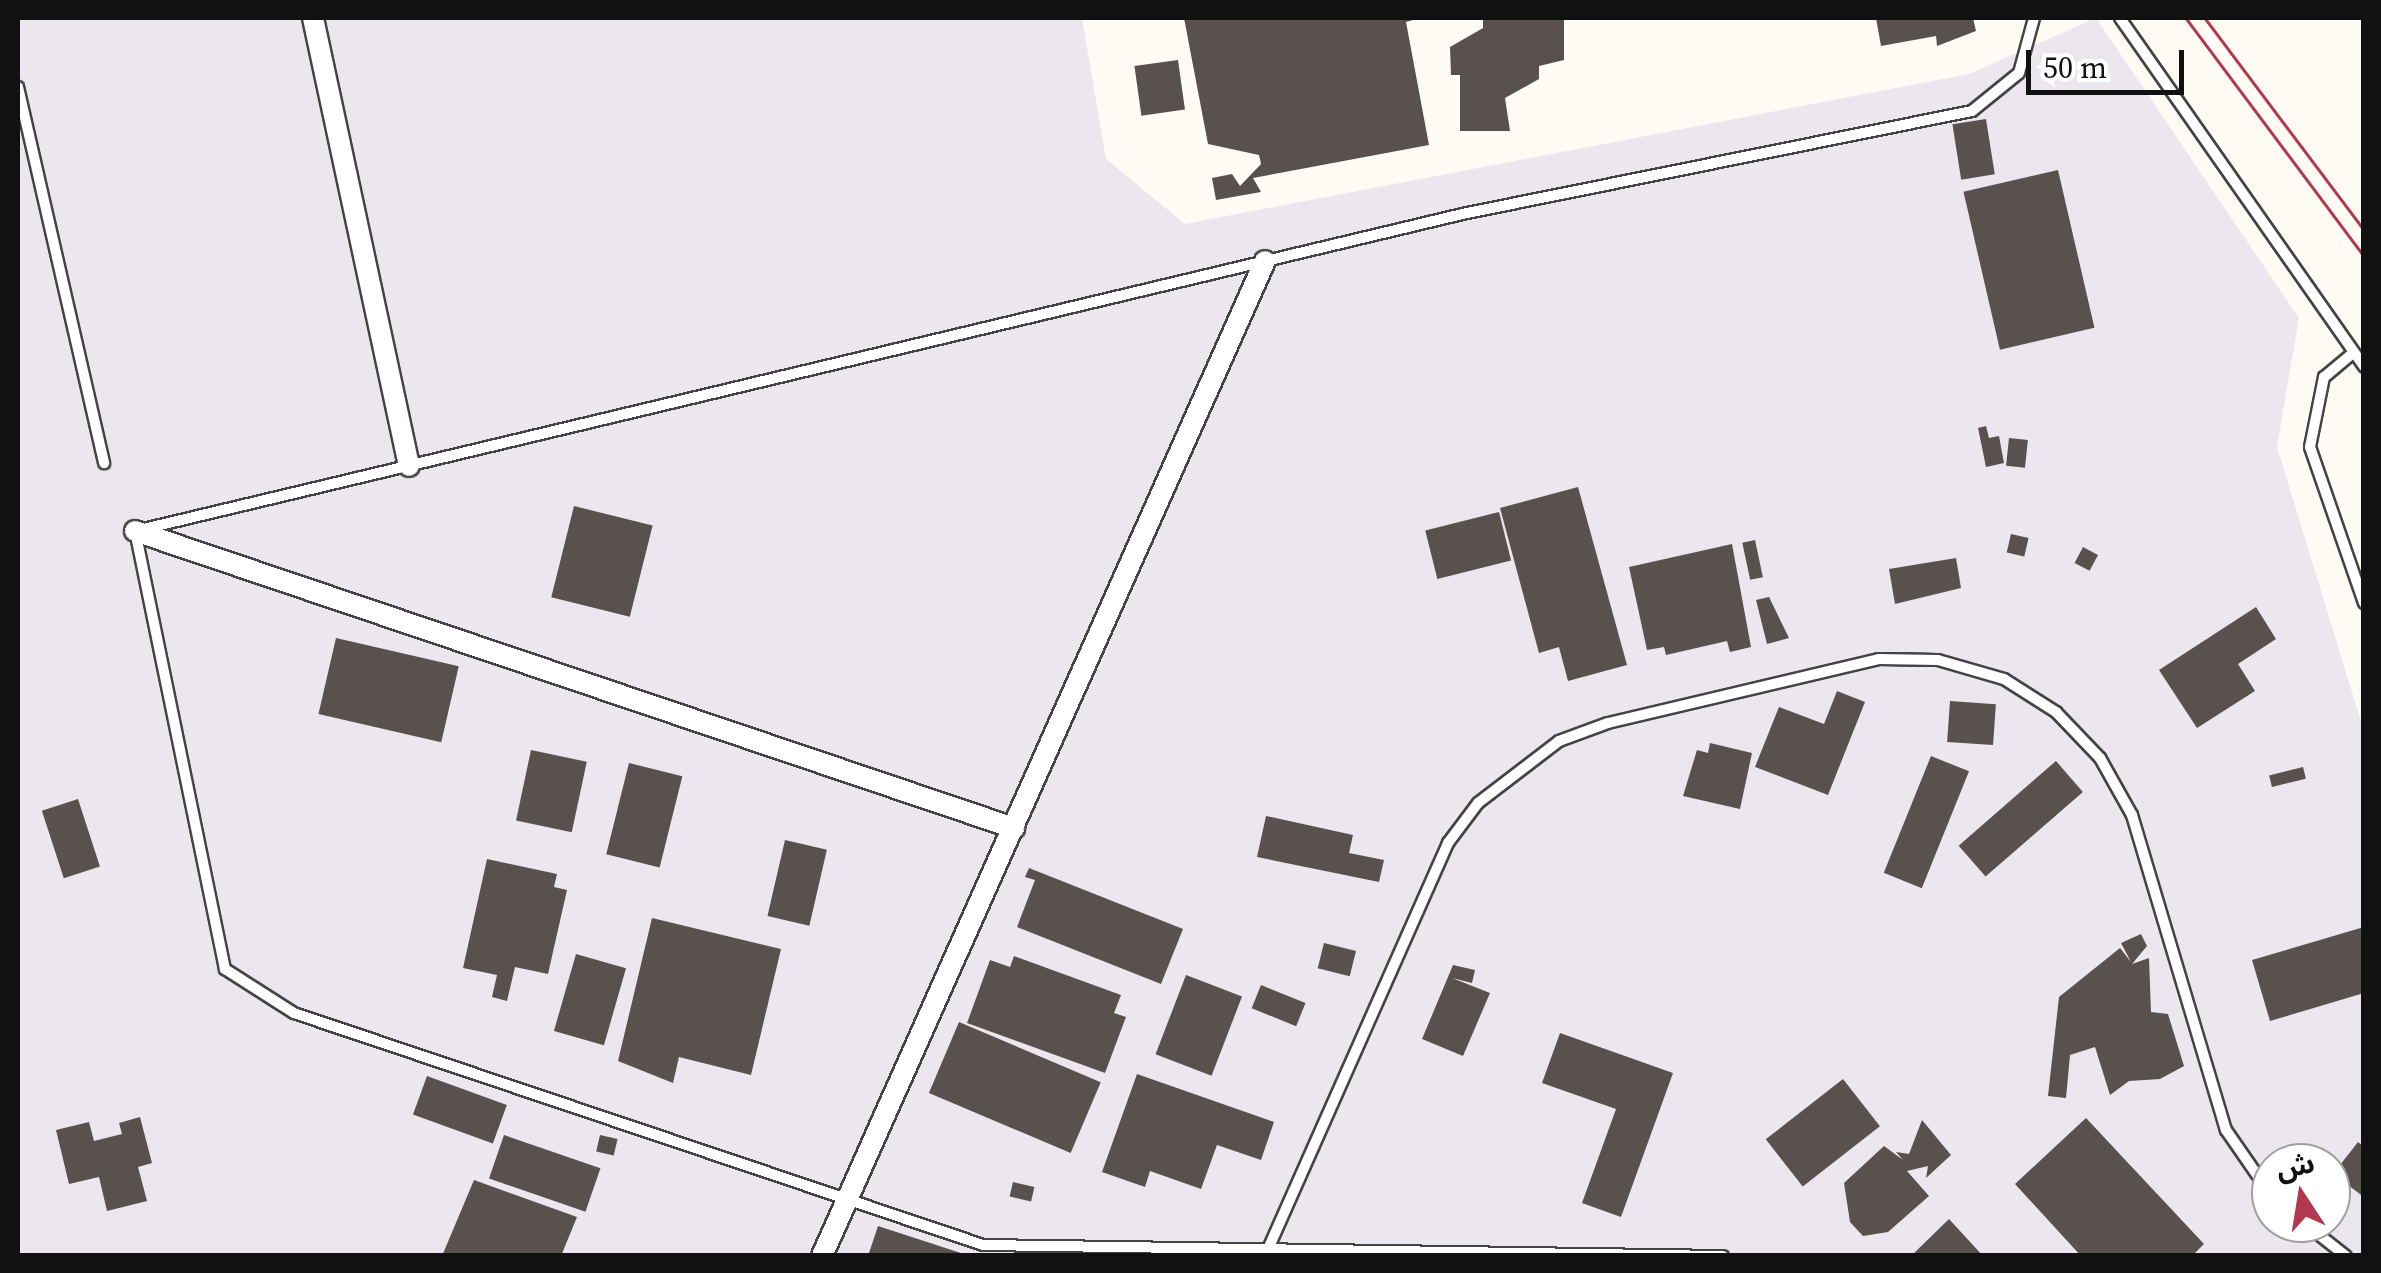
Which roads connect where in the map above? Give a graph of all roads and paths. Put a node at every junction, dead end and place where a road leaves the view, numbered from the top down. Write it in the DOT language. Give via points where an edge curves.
graph roads {
  1 [pos="313,18"];
  2 [pos="2034,18"];
  3 [pos="2120,18"];
  4 [pos="18,86"];
  5 [pos="1265,261"];
  6 [pos="2353,353"];
  7 [pos="2364,367"];
  8 [pos="104,463"];
  9 [pos="409,466"];
  10 [pos="135,530"];
  11 [pos="2364,604"];
  12 [pos="1014,828"];
  13 [pos="2251,1166"];
  14 [pos="850,1198"];
  15 [pos="1266,1252"];
  16 [pos="822,1256"];
  17 [pos="1723,1256"];
  1 -- 9 [label="street"];
  2 -- 5 [label="lane" via="2018,74 1972,111"];
  3 -- 6 [label="lane"];
  4 -- 8 [label="lane"];
  5 -- 9 [label="lane"];
  5 -- 12 [label="street"];
  6 -- 7 [label="lane"];
  6 -- 11 [label="lane" via="2324,377 2310,447"];
  9 -- 10 [label="lane"];
  10 -- 12 [label="street"];
  10 -- 14 [label="lane" via="225,969 294,1013"];
  12 -- 14 [label="street"];
  13 -- 15 [label="lane" via="2226,1130 2132,815 2100,758 2056,712 2004,679 1938,660 1879,660 1608,723 1559,741 1478,803 1448,843"];
  14 -- 15 [label="lane" via="984,1244"];
  14 -- 16 [label="street"];
  15 -- 17 [label="lane"];
}
